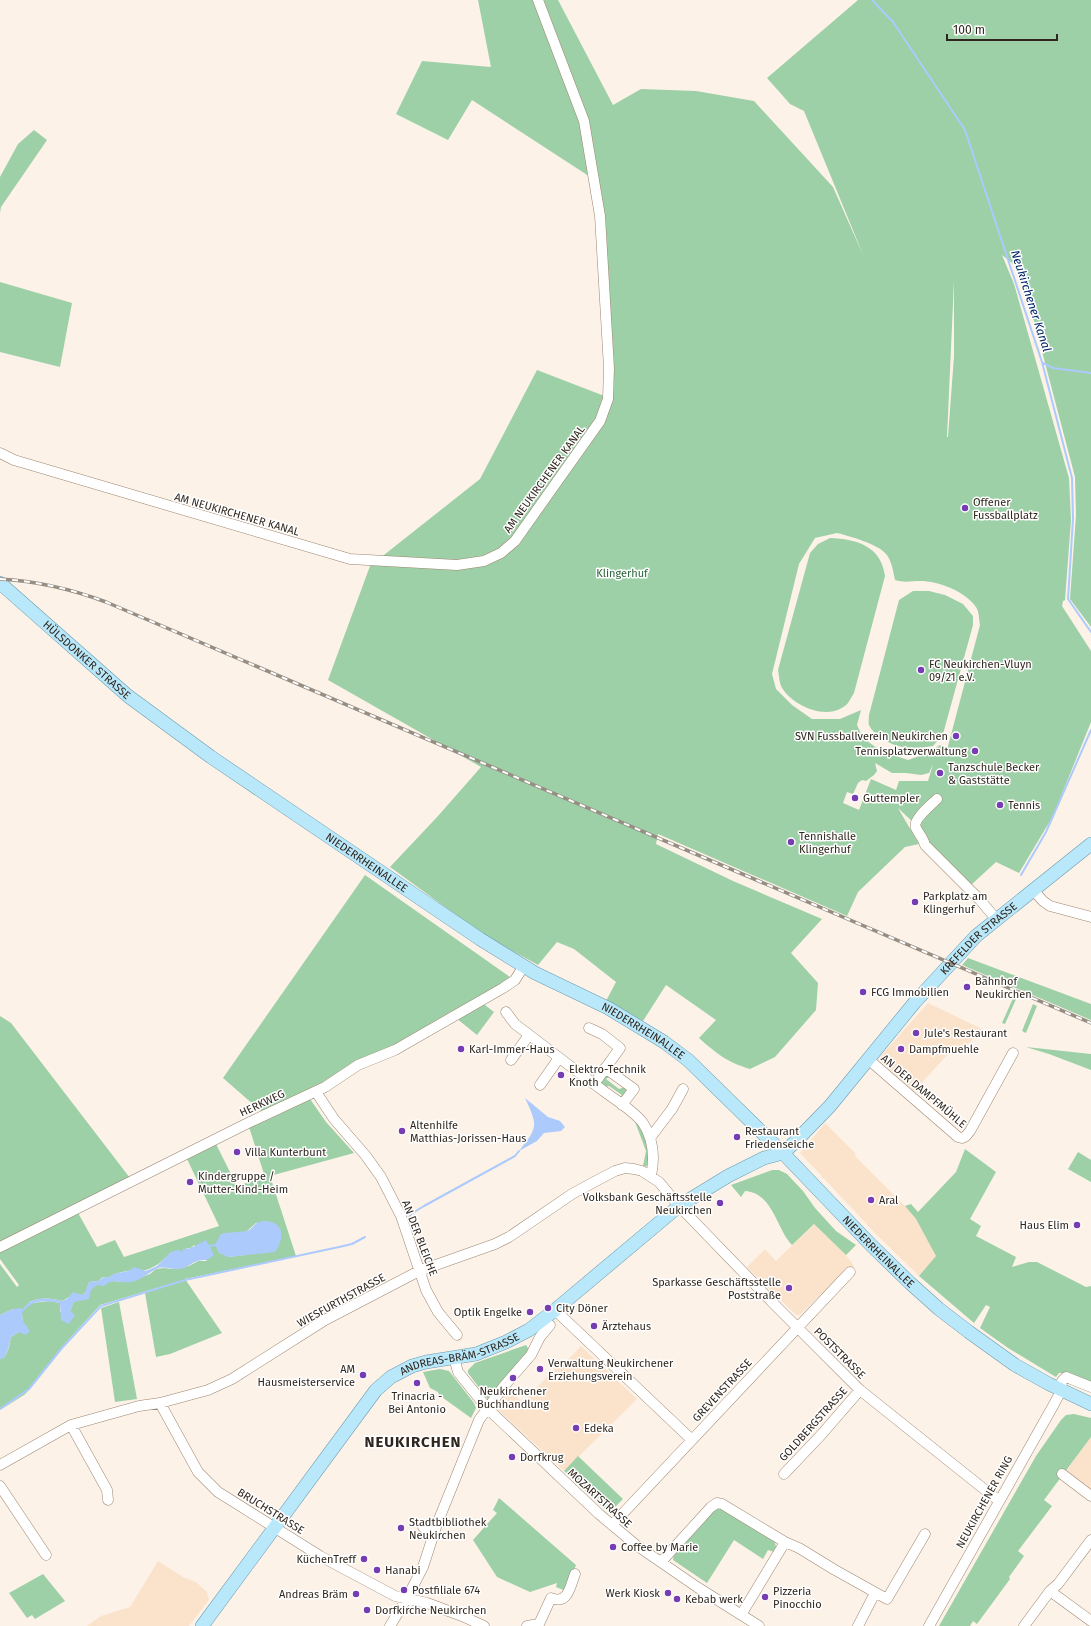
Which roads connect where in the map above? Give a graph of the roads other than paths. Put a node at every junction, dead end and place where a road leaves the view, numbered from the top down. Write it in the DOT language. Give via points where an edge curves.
graph roads {
  1 [pos="538,0"];
  2 [pos="0,453"];
  3 [pos="0,583"];
  4 [pos="177,732"];
  5 [pos="937,799"];
  6 [pos="1091,844"];
  7 [pos="1034,891"];
  8 [pos="1091,917"];
  9 [pos="997,920"];
  10 [pos="523,967"];
  11 [pos="506,1012"];
  12 [pos="589,1028"];
  13 [pos="529,1036"];
  14 [pos="1013,1053"];
  15 [pos="559,1058"];
  16 [pos="868,1059"];
  17 [pos="511,1060"];
  18 [pos="605,1068"];
  19 [pos="594,1084"];
  20 [pos="540,1085"];
  21 [pos="683,1089"];
  22 [pos="316,1092"];
  23 [pos="622,1105"];
  24 [pos="650,1138"];
  25 [pos="783,1153"];
  26 [pos="651,1176"];
  27 [pos="679,1206"];
  28 [pos="0,1247"];
  29 [pos="419,1271"];
  30 [pos="850,1272"];
  31 [pos="555,1310"];
  32 [pos="550,1325"];
  33 [pos="797,1328"];
  34 [pos="457,1335"];
  35 [pos="454,1358"];
  36 [pos="1091,1387"];
  37 [pos="860,1390"];
  38 [pos="1061,1391"];
  39 [pos="160,1403"];
  40 [pos="1091,1404"];
  41 [pos="487,1408"];
  42 [pos="71,1425"];
  43 [pos="692,1440"];
  44 [pos="0,1465"];
  45 [pos="784,1474"];
  46 [pos="1062,1474"];
  47 [pos="0,1486"];
  48 [pos="1091,1496"];
  49 [pos="108,1500"];
  50 [pos="999,1501"];
  51 [pos="612,1525"];
  52 [pos="275,1527"];
  53 [pos="423,1527"];
  54 [pos="435,1533"];
  55 [pos="925,1534"];
  56 [pos="1091,1540"];
  57 [pos="785,1542"];
  58 [pos="46,1556"];
  59 [pos="661,1562"];
  60 [pos="575,1574"];
  61 [pos="1050,1591"];
  62 [pos="875,1593"];
  63 [pos="408,1598"];
  64 [pos="741,1615"];
  65 [pos="1091,1621"];
  66 [pos="202,1626"];
  67 [pos="390,1626"];
  68 [pos="484,1626"];
  69 [pos="527,1626"];
  70 [pos="759,1626"];
  71 [pos="858,1626"];
  72 [pos="929,1626"];
  73 [pos="1024,1626"];
  1 -- 2 [label="street, AM NEUKIRCHENER KANAL" via="584,122 600,216 608,333 608,399 600,421 516,541 501,553 484,561 457,565 350,559 42,469"];
  3 -- 4 [label="main road, HÜLSDONKER STRASSE" via="128,696"];
  4 -- 10 [label="main road, NIEDERRHEINALLEE"];
  5 -- 9 [label="street" via="918,818 915,827 925,844"];
  6 -- 7 [label="main road, KREFELDER STRASSE"];
  7 -- 8 [label="street" via="1050,906"];
  7 -- 9 [label="main road, KREFELDER STRASSE"];
  9 -- 16 [label="main road, KREFELDER STRASSE" via="976,936 926,989"];
  10 -- 22 [label="street, HERKWEG" via="514,980 503,988 395,1050 358,1065"];
  10 -- 25 [label="main road, NIEDERRHEINALLEE" via="608,1008 664,1042 688,1060"];
  11 -- 13 [label="street"];
  12 -- 18 [label="street" via="602,1034 620,1048"];
  13 -- 15 [label="street"];
  13 -- 17 [label="street"];
  14 -- 16 [label="street, AN DER DAMPFMÜHLE" via="970,1131 962,1138"];
  15 -- 19 [label="street"];
  15 -- 20 [label="street"];
  16 -- 25 [label="main road, KREFELDER STRASSE" via="830,1106"];
  18 -- 19 [label="street"];
  18 -- 23 [label="street" via="634,1089"];
  19 -- 23 [label="street"];
  21 -- 24 [label="street" via="672,1109"];
  22 -- 28 [label="street, HERKWEG" via="250,1122"];
  22 -- 29 [label="street, AN DER BLEICHE" via="334,1119 381,1177 402,1220"];
  23 -- 24 [label="street" via="642,1122"];
  24 -- 26 [label="street" via="654,1159"];
  25 -- 27 [label="main road, ANDREAS-BRÄM-STRASSE" via="764,1158 728,1176"];
  25 -- 38 [label="main road, NIEDERRHEINALLEE" via="875,1249 939,1308 1015,1365"];
  26 -- 27 [label="street, WIESFURTHSTRASSE"];
  26 -- 29 [label="street, WIESFURTHSTRASSE" via="634,1169 615,1171 572,1194 509,1237"];
  27 -- 31 [label="main road, ANDREAS-BRÄM-STRASSE"];
  27 -- 33 [label="street, POSTSTRASSE"];
  29 -- 34 [label="street, AN DER BLEICHE" via="438,1312"];
  29 -- 39 [label="street, WIESFURTHSTRASSE" via="325,1320 232,1379 208,1390"];
  30 -- 33 [label="street, GREVENSTRASSE"];
  31 -- 35 [label="main road, ANDREAS-BRÄM-STRASSE" via="529,1330 506,1342 476,1354"];
  31 -- 43 [label="street"];
  32 -- 41 [label="street" via="540,1337 531,1355"];
  33 -- 37 [label="street, POSTSTRASSE"];
  33 -- 43 [label="street, GREVENSTRASSE"];
  35 -- 41 [label="street, MOZARTSTRASSE" via="458,1372"];
  35 -- 52 [label="main road, ANDREAS-BRÄM-STRASSE" via="412,1366 391,1377 376,1390"];
  36 -- 38 [label="street" via="1066,1377 1062,1381"];
  37 -- 45 [label="street, GOLDBERGSTRASSE"];
  37 -- 50 [label="street, POSTSTRASSE"];
  38 -- 40 [label="main road, NIEDERRHEINALLEE"];
  38 -- 50 [label="street, NEUKIRCHENER RING"];
  39 -- 42 [label="street, WIESFURTHSTRASSE" via="139,1406"];
  39 -- 52 [label="street, BRUCHSTRASSE" via="201,1476 218,1492"];
  41 -- 51 [label="street, MOZARTSTRASSE"];
  41 -- 54 [label="street" via="479,1420"];
  42 -- 44 [label="street, WIESFURTHSTRASSE"];
  42 -- 49 [label="street" via="107,1490"];
  43 -- 51 [label="street, GREVENSTRASSE"];
  46 -- 48 [label="street"];
  47 -- 58 [label="street"];
  50 -- 72 [label="street, NEUKIRCHENER RING"];
  51 -- 59 [label="street, MOZARTSTRASSE"];
  52 -- 63 [label="street, BRUCHSTRASSE" via="344,1570 395,1596"];
  52 -- 66 [label="main road, ANDREAS-BRÄM-STRASSE"];
  53 -- 54 [label="street"];
  54 -- 63 [label="street"];
  55 -- 62 [label="street" via="887,1599"];
  56 -- 61 [label="street"];
  57 -- 59 [label="street" via="718,1503"];
  57 -- 62 [label="street"];
  57 -- 64 [label="street"];
  59 -- 64 [label="street, MOZARTSTRASSE"];
  60 -- 69 [label="street" via="566,1596 558,1601 551,1598 539,1624"];
  61 -- 65 [label="street"];
  61 -- 73 [label="street"];
  62 -- 71 [label="street"];
  63 -- 67 [label="street"];
  63 -- 68 [label="street, BRUCHSTRASSE"];
  64 -- 70 [label="street, MOZARTSTRASSE"];
}
